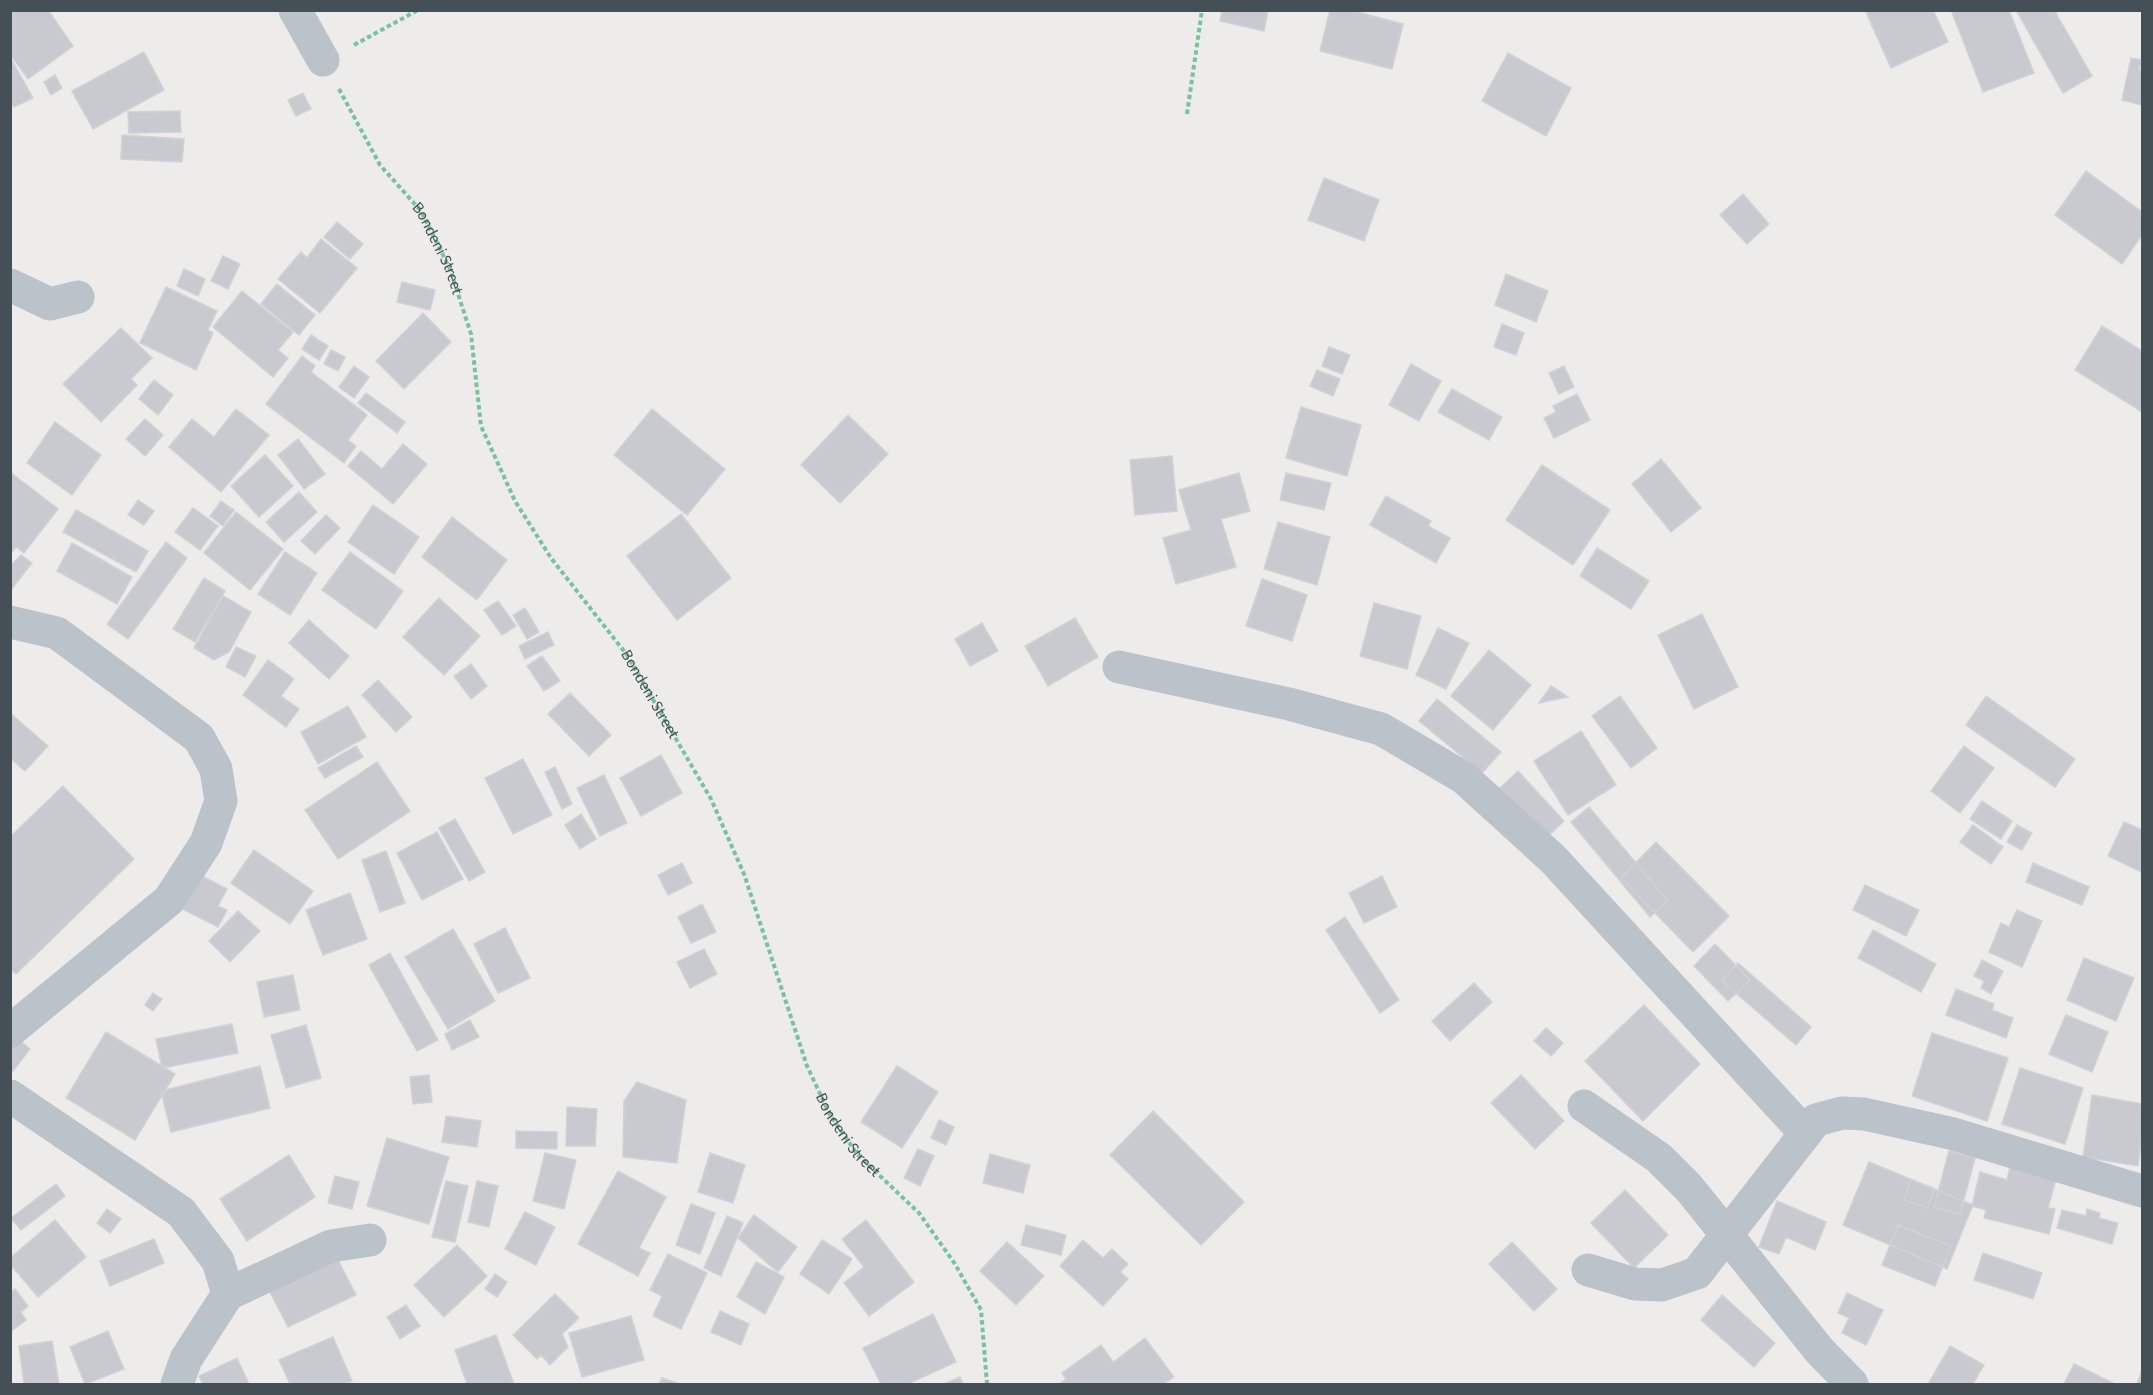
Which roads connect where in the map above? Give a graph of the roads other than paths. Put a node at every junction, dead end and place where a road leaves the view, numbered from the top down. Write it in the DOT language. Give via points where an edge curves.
graph roads {
  1 [pos="295,10"];
  2 [pos="323,60"];
  3 [pos="10,285"];
  4 [pos="78,297"];
  5 [pos="10,622"];
  6 [pos="1119,667"];
  7 [pos="10,1031"];
  8 [pos="10,1096"];
  9 [pos="1584,1106"];
  10 [pos="1804,1133"];
  11 [pos="2142,1191"];
  12 [pos="1726,1237"];
  13 [pos="370,1240"];
  14 [pos="1588,1270"];
  15 [pos="228,1294"];
  16 [pos="177,1384"];
  17 [pos="1852,1384"];
  1 -- 2 [label="street"];
  3 -- 4 [label="street" via="50,304"];
  5 -- 7 [label="street" via="57,633 199,738 216,769 221,801 206,843 169,900"];
  6 -- 10 [label="street" via="1289,704 1381,729 1464,778 1553,860"];
  8 -- 15 [label="street" via="181,1212 218,1261"];
  9 -- 12 [label="street" via="1659,1158 1689,1188"];
  10 -- 11 [label="street" via="1822,1116 1864,1114 1950,1133"];
  10 -- 12 [label="street"];
  12 -- 14 [label="street" via="1697,1273 1662,1285 1635,1284"];
  12 -- 17 [label="street"];
  13 -- 15 [label="street" via="331,1246"];
  15 -- 16 [label="street" via="186,1359"];
}
